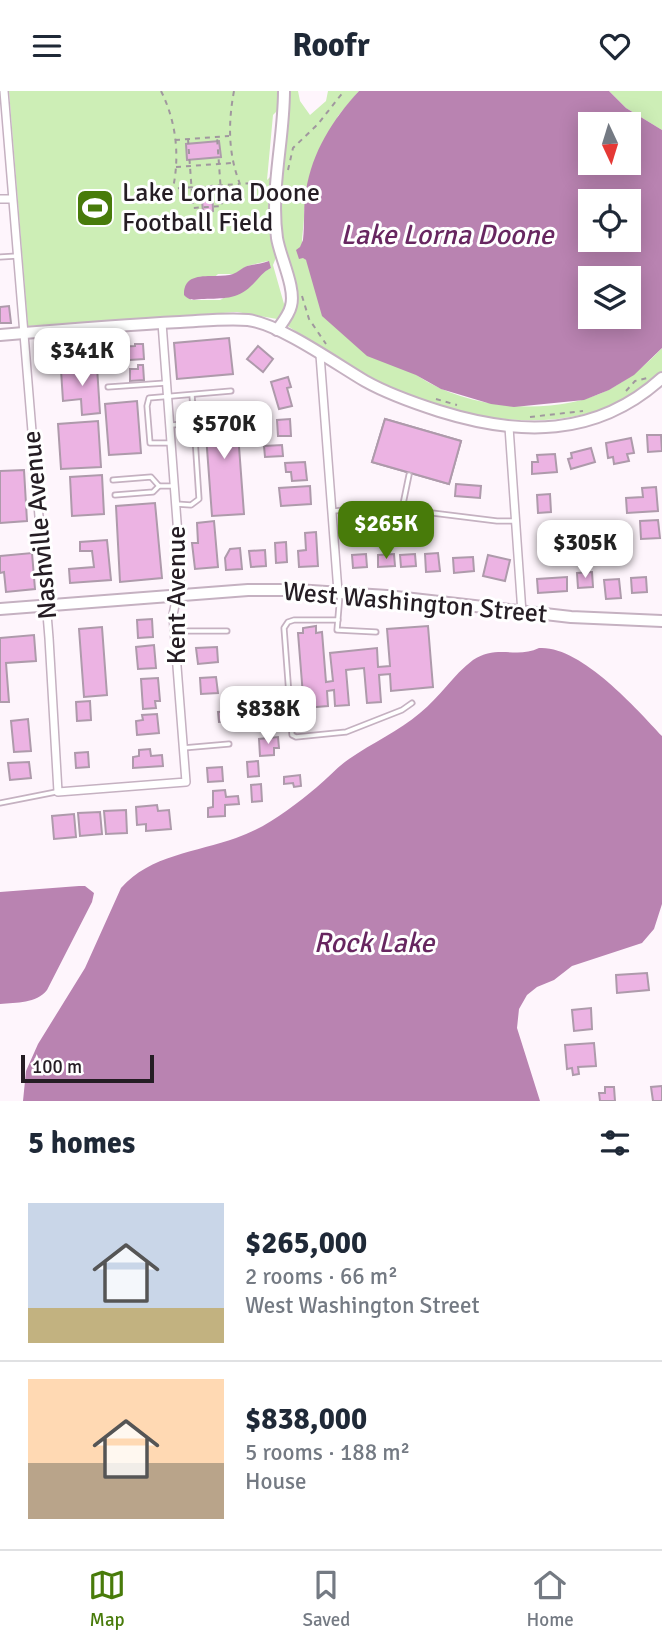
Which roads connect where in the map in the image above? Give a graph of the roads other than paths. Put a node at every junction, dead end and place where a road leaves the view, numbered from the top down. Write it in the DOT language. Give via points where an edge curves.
graph roads {
  1 [pos="4,91"];
  2 [pos="285,91"];
  3 [pos="0,199"];
  4 [pos="12,199"];
  5 [pos="17,256"];
  6 [pos="0,257"];
  7 [pos="162,323"];
  8 [pos="278,330"];
  9 [pos="24,333"];
  10 [pos="0,335"];
  11 [pos="320,355"];
  12 [pos="657,378"];
  13 [pos="166,383"];
  14 [pos="108,387"];
  15 [pos="231,391"];
  16 [pos="192,395"];
  17 [pos="168,397"];
  18 [pos="194,423"];
  19 [pos="170,425"];
  20 [pos="509,427"];
  21 [pos="171,443"];
  22 [pos="409,475"];
  23 [pos="113,479"];
  24 [pos="159,486"];
  25 [pos="174,486"];
  26 [pos="114,495"];
  27 [pos="176,504"];
  28 [pos="402,509"];
  29 [pos="332,511"];
  30 [pos="515,520"];
  31 [pos="339,592"];
  32 [pos="177,595"];
  33 [pos="46,605"];
  34 [pos="0,609"];
  35 [pos="522,613"];
  36 [pos="338,620"];
  37 [pos="662,621"];
  38 [pos="174,631"];
  39 [pos="227,631"];
  40 [pos="376,632"];
  41 [pos="412,703"];
  42 [pos="229,744"];
  43 [pos="183,748"];
  44 [pos="58,792"];
  45 [pos="0,803"];
  1 -- 4 [label="street, Nashville Avenue"];
  2 -- 8 [label="street" via="275,206 281,259 292,292 291,306"];
  3 -- 4 [label="street"];
  4 -- 5 [label="street, Nashville Avenue"];
  5 -- 6 [label="lane"];
  5 -- 9 [label="street, Nashville Avenue"];
  7 -- 8 [label="street" via="250,320"];
  7 -- 9 [label="street"];
  7 -- 13 [label="street, Kent Avenue"];
  8 -- 11 [label="street"];
  9 -- 10 [label="street"];
  9 -- 33 [label="street, Nashville Avenue"];
  11 -- 20 [label="street" via="415,403"];
  11 -- 29 [label="street"];
  12 -- 20 [label="street" via="625,406 594,419 565,426"];
  13 -- 14 [label="lane"];
  13 -- 17 [label="street, Kent Avenue"];
  15 -- 16 [label="lane"];
  16 -- 17 [label="lane"];
  16 -- 18 [label="lane"];
  17 -- 19 [label="street, Kent Avenue"];
  17 -- 21 [label="lane" via="149,398 146,406 150,443"];
  18 -- 19 [label="lane"];
  18 -- 27 [label="lane" via="199,499 191,505"];
  19 -- 21 [label="street, Kent Avenue"];
  20 -- 30 [label="street"];
  21 -- 25 [label="street, Kent Avenue"];
  22 -- 28 [label="lane"];
  23 -- 24 [label="lane" via="150,477"];
  24 -- 25 [label="lane"];
  24 -- 26 [label="lane" via="153,492"];
  25 -- 27 [label="street, Kent Avenue"];
  27 -- 32 [label="street, Kent Avenue" via="181,575"];
  28 -- 29 [label="lane"];
  28 -- 30 [label="lane"];
  29 -- 31 [label="street"];
  30 -- 35 [label="street"];
  31 -- 32 [label="street, West Washington Street" via="248,590"];
  31 -- 35 [label="street, West Washington Street"];
  31 -- 36 [label="lane"];
  32 -- 33 [label="street, West Washington Street"];
  32 -- 38 [label="street, Kent Avenue"];
  33 -- 34 [label="street, West Washington Street"];
  33 -- 44 [label="street, Nashville Avenue"];
  35 -- 37 [label="street, West Washington Street"];
  36 -- 40 [label="lane" via="337,630"];
  36 -- 41 [label="lane" via="293,620 284,628 292,735 346,732"];
  38 -- 39 [label="lane"];
  38 -- 43 [label="street, Kent Avenue"];
  42 -- 43 [label="lane"];
  43 -- 44 [label="street, Kent Avenue" via="186,782"];
  44 -- 45 [label="lane"];
}
